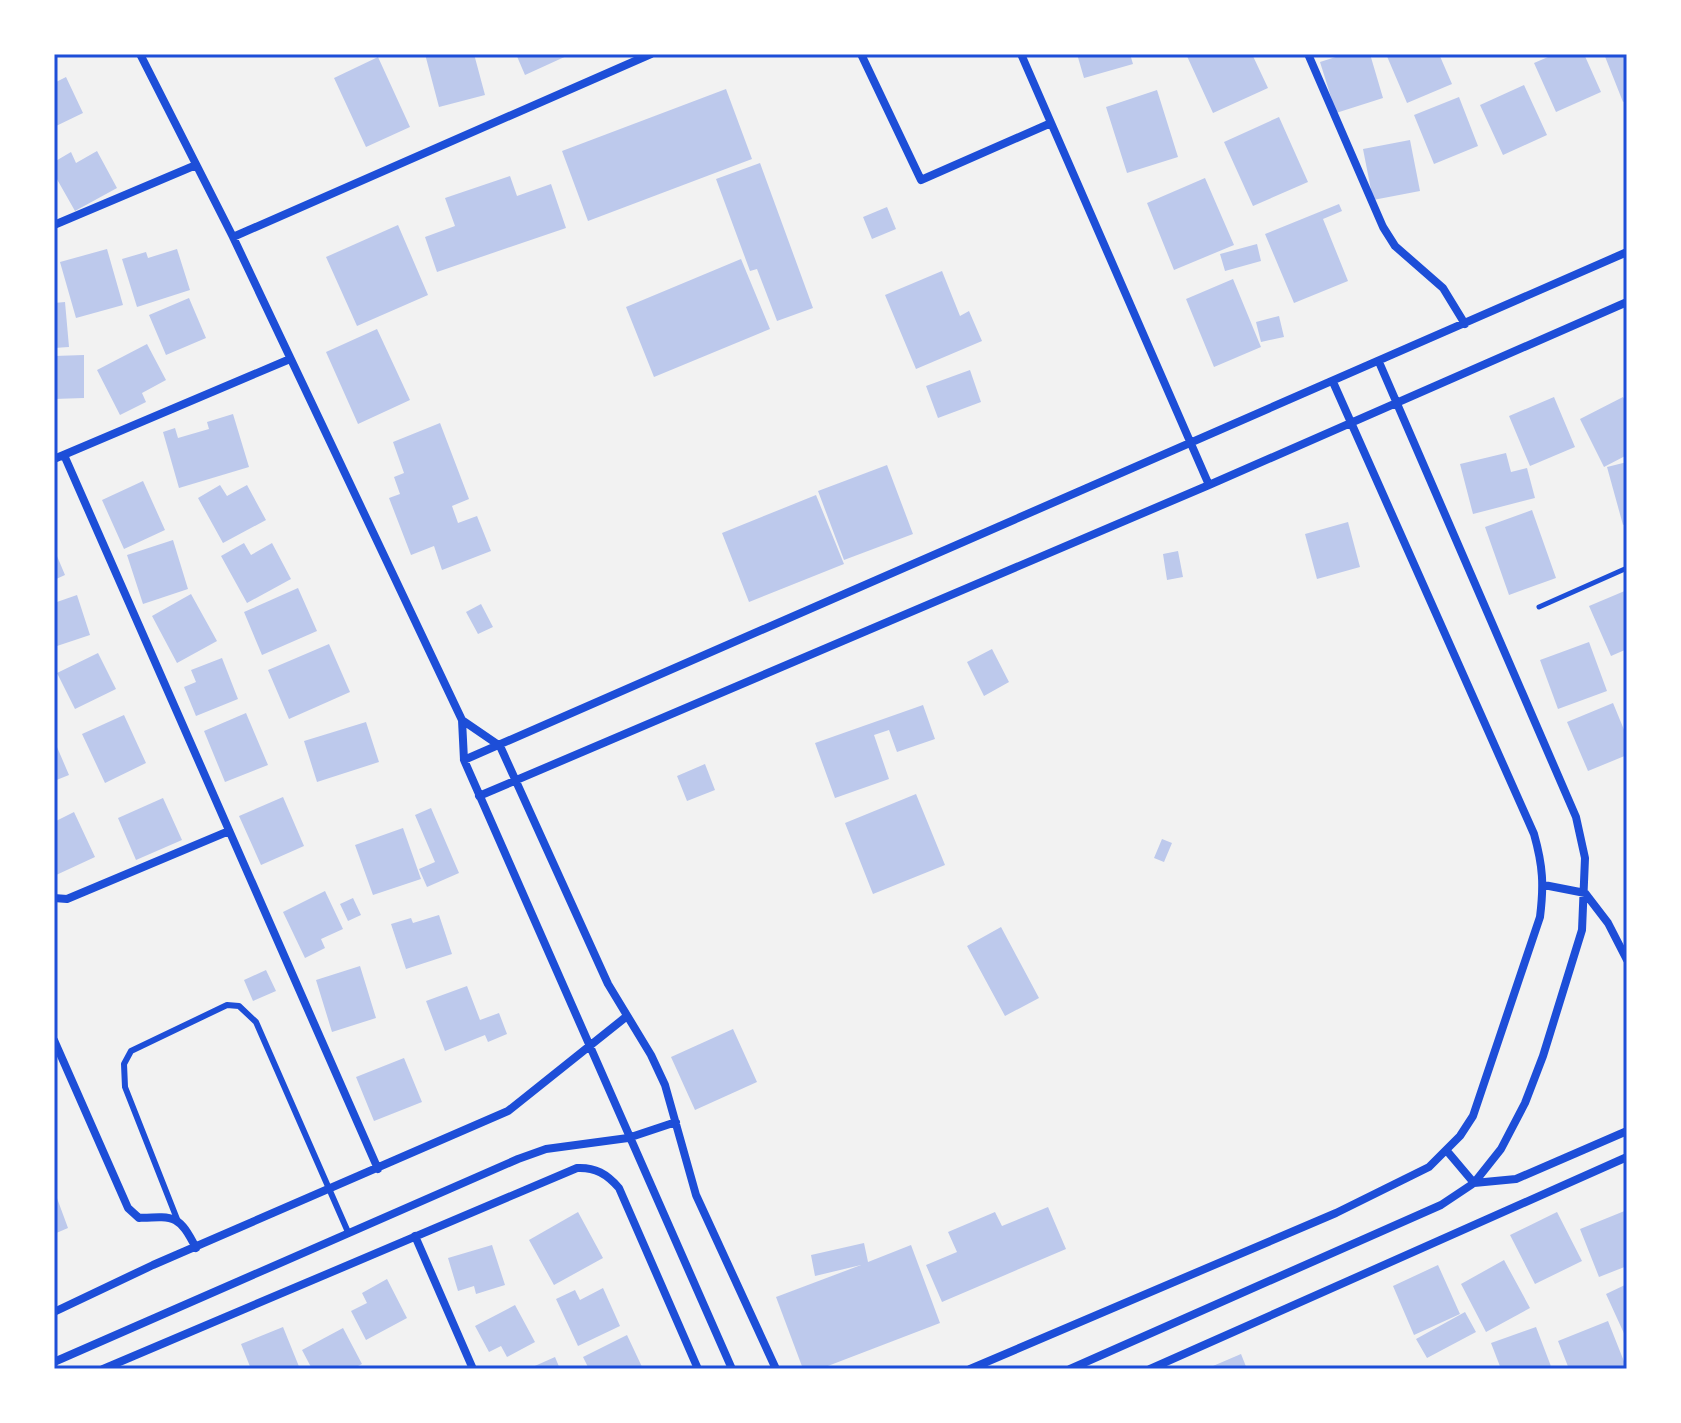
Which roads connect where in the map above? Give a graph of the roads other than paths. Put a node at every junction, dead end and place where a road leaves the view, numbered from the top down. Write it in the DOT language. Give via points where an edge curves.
graph roads {
  1 [pos="140,54"];
  2 [pos="651,54"];
  3 [pos="861,54"];
  4 [pos="1021,54"];
  5 [pos="1308,54"];
  6 [pos="1051,123"];
  7 [pos="196,165"];
  8 [pos="54,225"];
  9 [pos="233,237"];
  10 [pos="1627,252"];
  11 [pos="1627,302"];
  12 [pos="1465,324"];
  13 [pos="290,359"];
  14 [pos="1379,362"];
  15 [pos="1333,382"];
  16 [pos="1397,404"];
  17 [pos="1351,423"];
  18 [pos="1190,442"];
  19 [pos="64,455"];
  20 [pos="54,459"];
  21 [pos="1209,485"];
  22 [pos="462,720"];
  23 [pos="500,746"];
  24 [pos="464,760"];
  25 [pos="515,779"];
  26 [pos="479,796"];
  27 [pos="229,831"];
  28 [pos="1544,885"];
  29 [pos="1585,893"];
  30 [pos="54,898"];
  31 [pos="1627,960"];
  32 [pos="627,1016"];
  33 [pos="54,1040"];
  34 [pos="588,1046"];
  35 [pos="676,1122"];
  36 [pos="1627,1131"];
  37 [pos="628,1138"];
  38 [pos="1447,1151"];
  39 [pos="1627,1157"];
  40 [pos="378,1169"];
  41 [pos="1474,1183"];
  42 [pos="330,1190"];
  43 [pos="177,1219"];
  44 [pos="348,1232"];
  45 [pos="415,1236"];
  46 [pos="196,1248"];
  47 [pos="54,1312"];
  48 [pos="54,1362"];
  49 [pos="993,1365"];
  50 [pos="731,1367"];
  51 [pos="103,1369"];
  52 [pos="473,1369"];
  53 [pos="698,1369"];
  54 [pos="719,1369"];
  55 [pos="776,1369"];
  56 [pos="970,1369"];
  57 [pos="1070,1369"];
  58 [pos="1150,1369"];
  1 -- 7 [label="street"];
  2 -- 9 [label="street"];
  3 -- 6 [label="street" via="921,180"];
  4 -- 6 [label="street"];
  5 -- 12 [label="street" via="1383,227 1395,246 1443,288"];
  6 -- 18 [label="street"];
  7 -- 8 [label="street"];
  7 -- 9 [label="street"];
  9 -- 13 [label="street"];
  10 -- 12 [label="street"];
  11 -- 16 [label="street"];
  12 -- 14 [label="street"];
  13 -- 19 [label="street"];
  13 -- 22 [label="street"];
  14 -- 15 [label="street"];
  14 -- 16 [label="street"];
  15 -- 17 [label="street"];
  15 -- 18 [label="street"];
  16 -- 17 [label="street"];
  16 -- 29 [label="street" via="1576,817 1585,858"];
  17 -- 21 [label="street"];
  17 -- 28 [label="street" via="1534,834"];
  18 -- 21 [label="street"];
  18 -- 23 [label="street"];
  19 -- 20 [label="street"];
  19 -- 27 [label="street"];
  21 -- 25 [label="street"];
  22 -- 23 [label="street"];
  22 -- 24 [label="street"];
  23 -- 24 [label="street"];
  23 -- 25 [label="street"];
  24 -- 26 [label="street"];
  25 -- 26 [label="street"];
  25 -- 32 [label="street"];
  26 -- 34 [label="street"];
  27 -- 30 [label="street" via="67,899"];
  27 -- 40 [label="street"];
  28 -- 29 [label="street"];
  28 -- 38 [label="street" via="1540,917 1473,1116"];
  29 -- 31 [label="street"];
  29 -- 41 [label="street" via="1582,930 1543,1056 1501,1149"];
  32 -- 34 [label="street"];
  32 -- 35 [label="street" via="665,1085"];
  33 -- 43 [label="street" via="128,1208 139,1218"];
  34 -- 37 [label="street"];
  34 -- 40 [label="street" via="508,1111"];
  35 -- 37 [label="street"];
  35 -- 55 [label="street" via="696,1195"];
  36 -- 41 [label="street" via="1516,1179"];
  37 -- 44 [label="street" via="546,1149"];
  37 -- 50 [label="street"];
  38 -- 41 [label="street"];
  38 -- 49 [label="street" via="1429,1167 1336,1213"];
  39 -- 58 [label="street"];
  40 -- 42 [label="street"];
  41 -- 57 [label="street" via="1441,1205"];
  42 -- 43 [label="lane" via="256,1022 239,1006 227,1005 131,1051 124,1064 125,1087"];
  42 -- 44 [label="lane"];
  42 -- 46 [label="street"];
  43 -- 46 [label="street"];
  44 -- 48 [label="street"];
  45 -- 51 [label="street"];
  45 -- 52 [label="street"];
  45 -- 53 [label="street" via="577,1168 599,1171 619,1188 628,1205"];
  46 -- 47 [label="street"];
  49 -- 56 [label="street"];
  50 -- 54 [label="street"];
}
